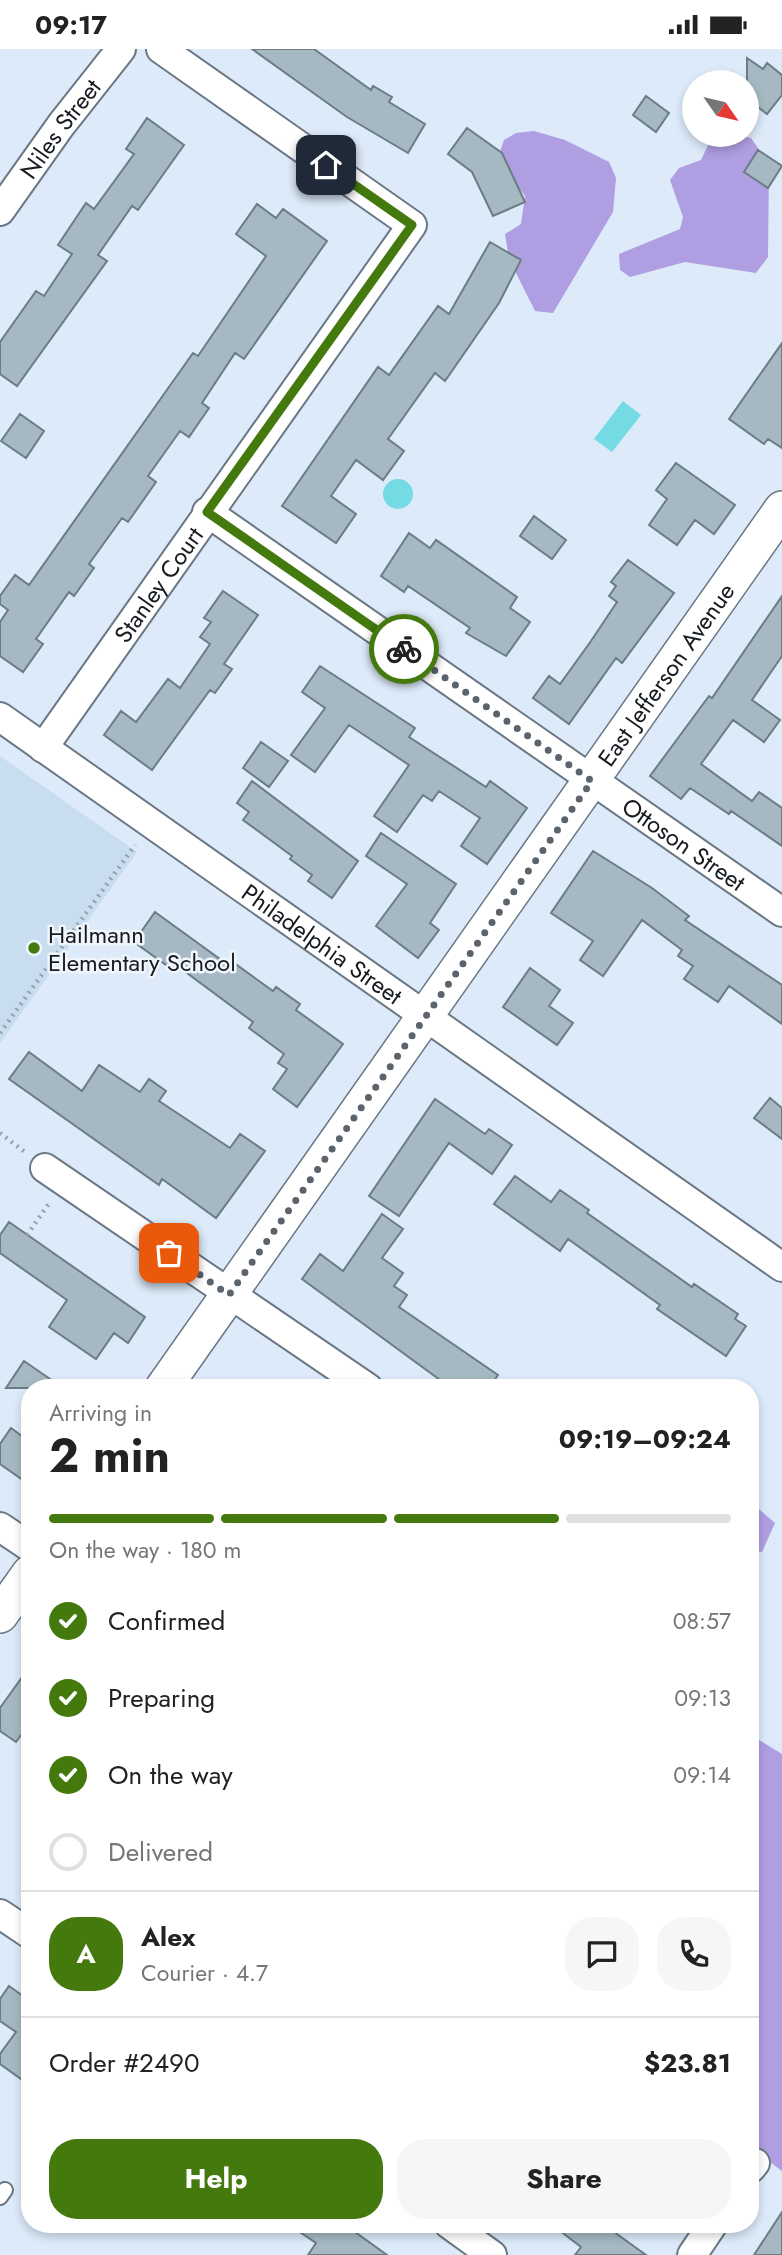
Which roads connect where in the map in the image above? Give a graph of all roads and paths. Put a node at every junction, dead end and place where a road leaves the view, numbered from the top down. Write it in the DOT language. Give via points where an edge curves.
graph roads {
  1 [pos="121,49"];
  2 [pos="161,49"];
  3 [pos="0,211"];
  4 [pos="782,509"];
  5 [pos="207,512"];
  6 [pos="0,717"];
  7 [pos="43,748"];
  8 [pos="592,781"];
  9 [pos="135,845"];
  10 [pos="782,912"];
  11 [pos="423,1018"];
  12 [pos="0,1033"];
  13 [pos="45,1168"];
  14 [pos="50,1202"];
  15 [pos="27,1235"];
  16 [pos="782,1267"];
  17 [pos="229,1295"];
  18 [pos="169,1379"];
  19 [pos="355,1379"];
  20 [pos="0,1527"];
  21 [pos="21,1541"];
  22 [pos="21,1586"];
  23 [pos="0,1615"];
  24 [pos="0,1913"];
  25 [pos="21,1928"];
  26 [pos="461,2233"];
  27 [pos="707,2233"];
  28 [pos="492,2255"];
  29 [pos="692,2255"];
  1 -- 3 [label="street, Niles Street"];
  2 -- 5 [label="street, Stanley Court" via="412,225"];
  4 -- 8 [label="street, East Jefferson Avenue"];
  5 -- 7 [label="street, Stanley Court"];
  5 -- 8 [label="street, Ottoson Street"];
  6 -- 7 [label="street, Philadelphia Street"];
  7 -- 11 [label="street, Philadelphia Street"];
  8 -- 10 [label="street, Ottoson Street"];
  8 -- 11 [label="street, East Jefferson Avenue"];
  9 -- 12 [label="path"];
  11 -- 16 [label="street, Philadelphia Street"];
  11 -- 17 [label="street, East Jefferson Avenue"];
  13 -- 17 [label="street"];
  14 -- 15 [label="path"];
  17 -- 18 [label="street, East Jefferson Avenue"];
  17 -- 19 [label="street"];
  20 -- 21 [label="street"];
  22 -- 23 [label="street"];
  24 -- 25 [label="street"];
  26 -- 28 [label="street"];
  27 -- 29 [label="street"];
}
